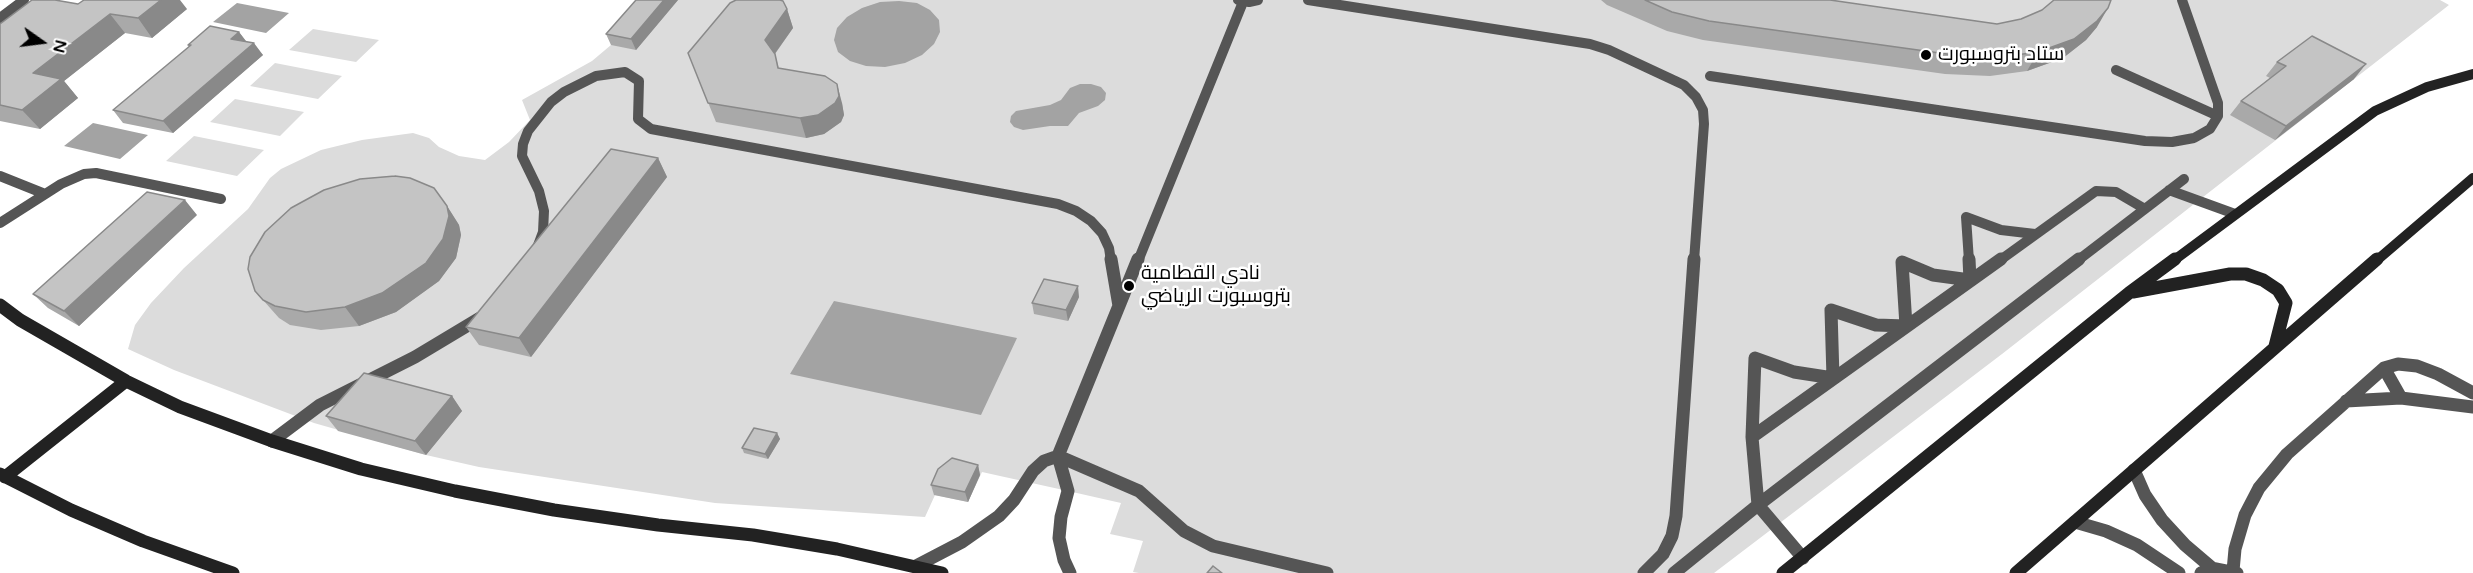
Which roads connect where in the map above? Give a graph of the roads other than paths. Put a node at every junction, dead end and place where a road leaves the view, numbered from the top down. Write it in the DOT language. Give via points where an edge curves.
graph roads {
  1 [pos="24,0"];
  2 [pos="1258,0"];
  3 [pos="1308,0"];
  4 [pos="2182,0"];
  5 [pos="1240,1"];
  6 [pos="0,18"];
  7 [pos="2116,70"];
  8 [pos="2473,74"];
  9 [pos="1710,76"];
  10 [pos="2218,116"];
  11 [pos="0,176"];
  12 [pos="2473,178"];
  13 [pos="2184,179"];
  14 [pos="2169,190"];
  15 [pos="45,194"];
  16 [pos="221,199"];
  17 [pos="2145,209"];
  18 [pos="2235,214"];
  19 [pos="0,223"];
  20 [pos="2035,234"];
  21 [pos="530,262"];
  22 [pos="1970,280"];
  23 [pos="2129,293"];
  24 [pos="0,305"];
  25 [pos="1119,306"];
  26 [pos="491,309"];
  27 [pos="1906,326"];
  28 [pos="2274,347"];
  29 [pos="2384,368"];
  30 [pos="2438,374"];
  31 [pos="1833,378"];
  32 [pos="126,381"];
  33 [pos="2473,393"];
  34 [pos="2401,398"];
  35 [pos="2346,401"];
  36 [pos="2449,402"];
  37 [pos="2473,407"];
  38 [pos="1752,437"];
  39 [pos="272,441"];
  40 [pos="1058,456"];
  41 [pos="2134,470"];
  42 [pos="2,476"];
  43 [pos="1758,505"];
  44 [pos="2074,522"];
  45 [pos="1803,558"];
  46 [pos="916,566"];
  47 [pos="2207,571"];
  48 [pos="2235,572"];
  49 [pos="233,573"];
  50 [pos="942,573"];
  51 [pos="1070,573"];
  52 [pos="1327,573"];
  53 [pos="1644,573"];
  54 [pos="1674,573"];
  55 [pos="1783,573"];
  56 [pos="2016,573"];
  57 [pos="2179,573"];
  1 -- 6 [label="street"];
  2 -- 5 [label="street"];
  3 -- 53 [label="street" via="1590,44 1667,76 1696,97 1703,110 1704,124 1676,516 1663,554"];
  4 -- 10 [label="street" via="2218,103"];
  5 -- 25 [label="street"];
  7 -- 10 [label="street"];
  8 -- 18 [label="street" via="2418,91 2375,111"];
  9 -- 10 [label="street" via="2145,141 2194,138 2210,129"];
  11 -- 15 [label="street"];
  12 -- 28 [label="street"];
  13 -- 14 [label="street"];
  14 -- 17 [label="street"];
  14 -- 18 [label="street"];
  15 -- 16 [label="street" via="72,178 96,172"];
  15 -- 19 [label="street"];
  17 -- 20 [label="street" via="2116,192 2096,190"];
  17 -- 43 [label="street"];
  18 -- 23 [label="street"];
  20 -- 22 [label="street"];
  20 -- 22 [label="street" via="2001,230 1966,217"];
  21 -- 25 [label="street" via="543,232 544,211 522,156 528,131 564,92 606,72 625,72 639,81 638,119 651,129 1058,204 1076,211 1102,233 1109,248"];
  22 -- 27 [label="street"];
  22 -- 27 [label="street" via="1933,275 1902,262"];
  23 -- 28 [label="street" via="2230,274 2263,280 2278,290 2286,303"];
  23 -- 45 [label="street"];
  24 -- 32 [label="street"];
  25 -- 40 [label="street"];
  26 -- 39 [label="street" via="442,342 320,405"];
  27 -- 31 [label="street"];
  27 -- 31 [label="street" via="1876,324 1831,310"];
  28 -- 41 [label="street"];
  29 -- 30 [label="street" via="2407,365"];
  29 -- 34 [label="street"];
  29 -- 35 [label="street"];
  30 -- 33 [label="street"];
  30 -- 36 [label="street"];
  31 -- 38 [label="street"];
  31 -- 38 [label="street" via="1794,372 1755,358"];
  32 -- 39 [label="street" via="180,407"];
  32 -- 42 [label="street"];
  34 -- 35 [label="street"];
  34 -- 36 [label="street"];
  35 -- 48 [label="street" via="2286,453 2259,488 2245,515 2235,549"];
  36 -- 37 [label="street"];
  38 -- 43 [label="street"];
  39 -- 46 [label="street" via="361,469 455,491 635,522 753,535"];
  40 -- 46 [label="street" via="1033,471 999,516 962,542"];
  40 -- 51 [label="street" via="1068,491 1059,538"];
  40 -- 52 [label="street" via="1139,491 1184,531 1213,546"];
  41 -- 44 [label="street"];
  41 -- 47 [label="street" via="2162,520"];
  42 -- 49 [label="street" via="143,541"];
  43 -- 45 [label="street"];
  43 -- 54 [label="street"];
  44 -- 56 [label="street"];
  44 -- 57 [label="street" via="2137,545"];
  45 -- 55 [label="street"];
  46 -- 50 [label="street"];
  47 -- 48 [label="street"];
}
